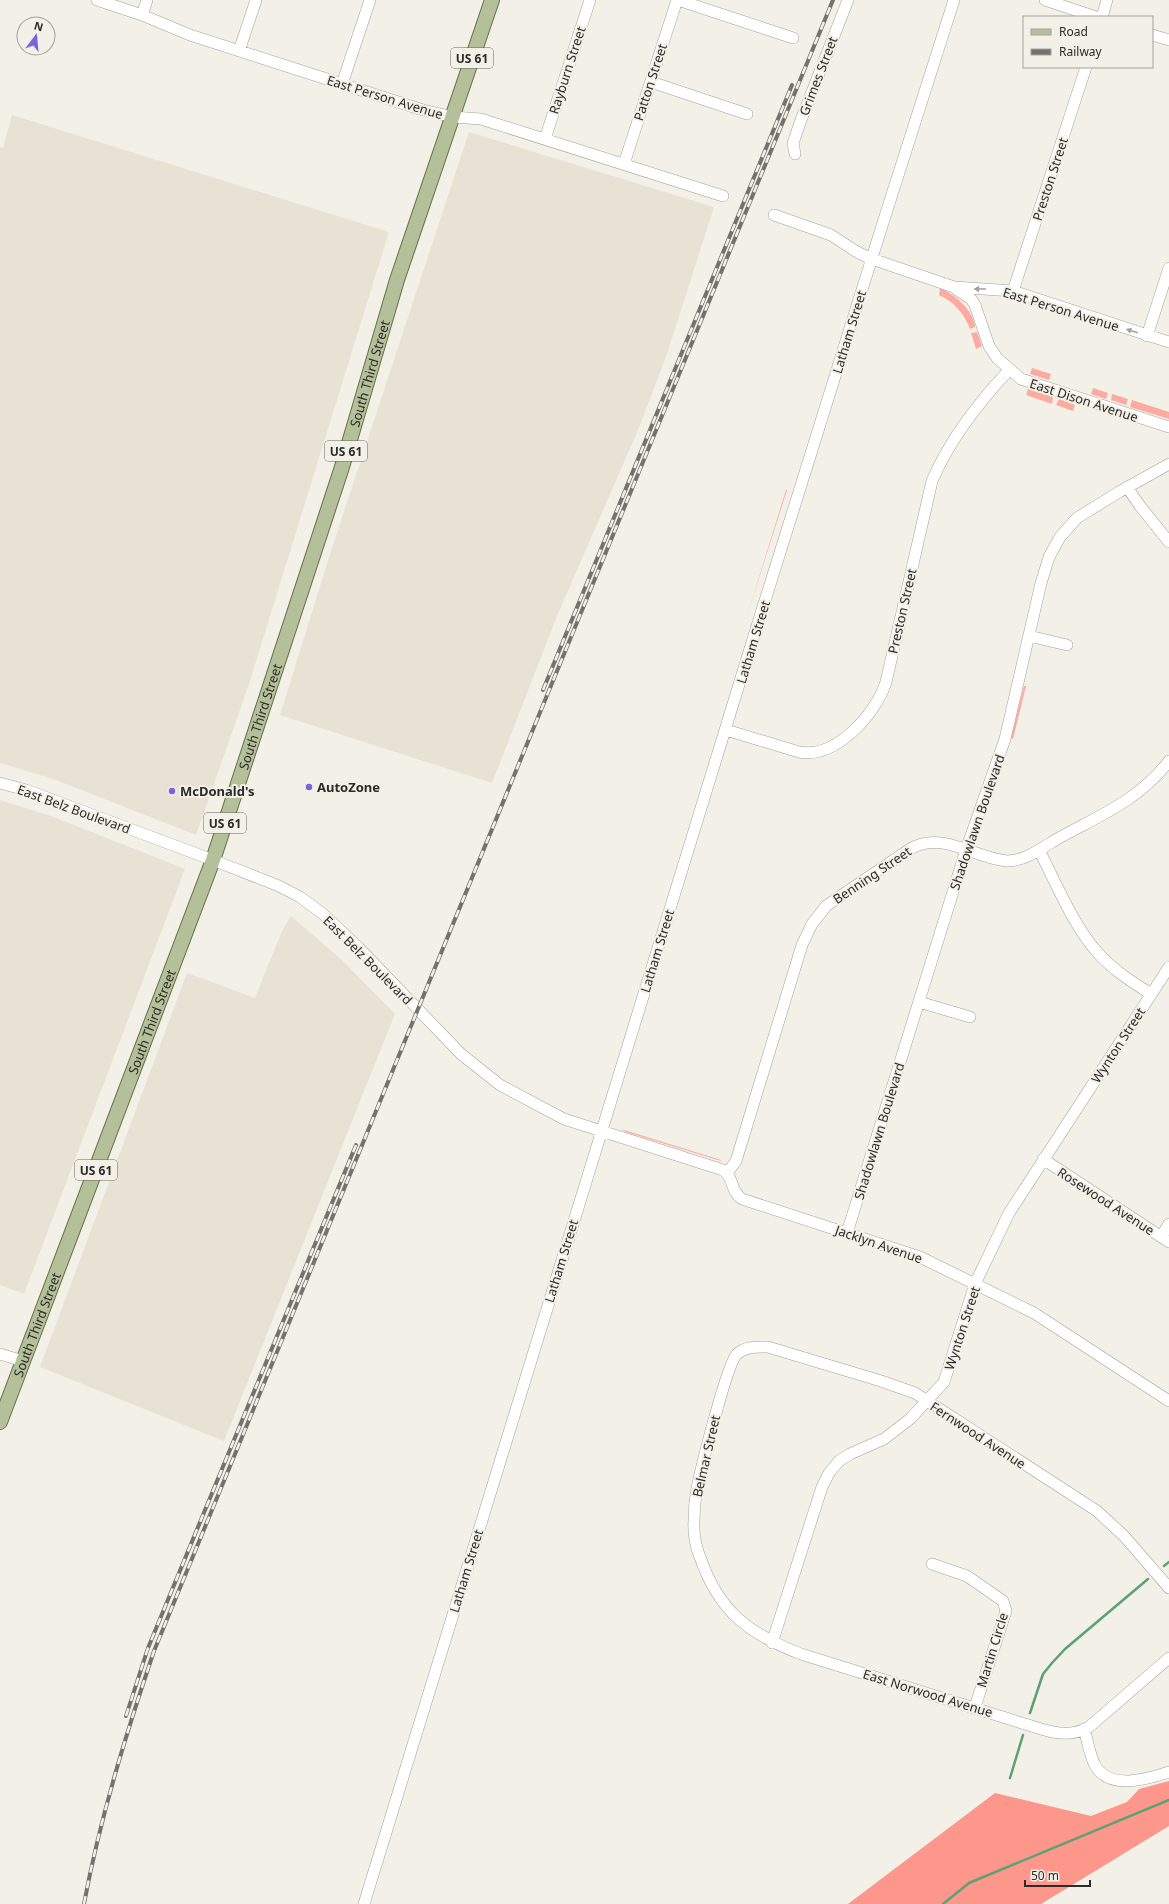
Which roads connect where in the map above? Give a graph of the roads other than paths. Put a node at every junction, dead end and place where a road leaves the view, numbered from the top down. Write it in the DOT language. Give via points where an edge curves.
graph roads {
  1 [pos="97,0"];
  2 [pos="147,0"];
  3 [pos="256,0"];
  4 [pos="370,0"];
  5 [pos="492,0"];
  6 [pos="590,0"];
  7 [pos="677,0"];
  8 [pos="848,0"];
  9 [pos="954,0"];
  10 [pos="1044,0"];
  11 [pos="1107,0"];
  12 [pos="142,15"];
  13 [pos="1093,16"];
  14 [pos="1102,16"];
  15 [pos="1153,35"];
  16 [pos="793,38"];
  17 [pos="1169,40"];
  18 [pos="239,51"];
  19 [pos="1086,68"];
  20 [pos="650,82"];
  21 [pos="342,84"];
  22 [pos="747,114"];
  23 [pos="453,117"];
  24 [pos="545,139"];
  25 [pos="795,154"];
  26 [pos="624,164"];
  27 [pos="722,196"];
  28 [pos="774,215"];
  29 [pos="872,259"];
  30 [pos="1169,268"];
  31 [pos="954,287"];
  32 [pos="1013,292"];
  33 [pos="1147,336"];
  34 [pos="1169,342"];
  35 [pos="1009,370"];
  36 [pos="1169,427"];
  37 [pos="1169,464"];
  38 [pos="1127,487"];
  39 [pos="1169,542"];
  40 [pos="1029,636"];
  41 [pos="1067,645"];
  42 [pos="726,730"];
  43 [pos="1169,761"];
  44 [pos="0,783"];
  45 [pos="966,850"];
  46 [pos="1039,850"];
  47 [pos="213,860"];
  48 [pos="1169,967"];
  49 [pos="1151,994"];
  50 [pos="919,1002"];
  51 [pos="970,1018"];
  52 [pos="602,1131"];
  53 [pos="1043,1159"];
  54 [pos="727,1173"];
  55 [pos="1169,1224"];
  56 [pos="847,1233"];
  57 [pos="1165,1240"];
  58 [pos="975,1284"];
  59 [pos="750,1347"];
  60 [pos="0,1354"];
  61 [pos="23,1361"];
  62 [pos="926,1401"];
  63 [pos="1169,1401"];
  64 [pos="0,1422"];
  65 [pos="932,1564"];
  66 [pos="1169,1588"];
  67 [pos="772,1643"];
  68 [pos="1169,1658"];
  69 [pos="975,1707"];
  70 [pos="1084,1729"];
  71 [pos="1169,1772"];
  72 [pos="364,1904"];
  1 -- 12 [label="street, East Person Avenue"];
  2 -- 12 [label="street"];
  3 -- 18 [label="street"];
  4 -- 21 [label="street"];
  5 -- 23 [label="main road, South Third Street / US 61"];
  6 -- 24 [label="street, Rayburn Street"];
  7 -- 16 [label="street"];
  7 -- 20 [label="street, Patton Street"];
  8 -- 25 [label="street, Grimes Street" via="793,143"];
  9 -- 29 [label="street, Latham Street"];
  10 -- 13 [label="street"];
  11 -- 14 [label="street"];
  12 -- 18 [label="street, East Person Avenue" via="190,35"];
  15 -- 17 [label="street"];
  18 -- 21 [label="street, East Person Avenue"];
  19 -- 32 [label="street, Preston Street"];
  20 -- 22 [label="street"];
  20 -- 26 [label="street, Patton Street"];
  21 -- 23 [label="street, East Person Avenue"];
  23 -- 24 [label="street, East Person Avenue" via="481,119"];
  23 -- 47 [label="main road, South Third Street / US 61" via="397,280 342,467"];
  24 -- 26 [label="street, East Person Avenue"];
  26 -- 27 [label="street, East Person Avenue"];
  28 -- 29 [label="street, East Person Avenue" via="831,235"];
  29 -- 31 [label="street, East Person Avenue"];
  29 -- 42 [label="street, Latham Street"];
  30 -- 33 [label="street"];
  32 -- 31 [label="street, East Person Avenue, one-way"];
  31 -- 35 [label="street, East Dison Avenue" via="975,305 989,346"];
  33 -- 32 [label="street, East Person Avenue, one-way"];
  33 -- 34 [label="street, East Person Avenue"];
  35 -- 36 [label="street, East Dison Avenue" via="1028,382"];
  35 -- 42 [label="street, Preston Street" via="959,431 934,476 885,686 867,718 836,743 810,753"];
  37 -- 38 [label="street, Shadowlawn Boulevard"];
  38 -- 39 [label="street"];
  38 -- 40 [label="street, Shadowlawn Boulevard" via="1077,518 1060,536 1044,569"];
  40 -- 41 [label="street"];
  40 -- 45 [label="street, Shadowlawn Boulevard" via="1005,739"];
  42 -- 52 [label="street, Latham Street"];
  43 -- 46 [label="street, Benning Street" via="1150,783 1129,800"];
  44 -- 47 [label="street, East Belz Boulevard" via="26,790"];
  45 -- 46 [label="street, Benning Street" via="1007,861"];
  45 -- 50 [label="street, Shadowlawn Boulevard"];
  45 -- 54 [label="street, Benning Street" via="941,842 915,846 832,902 816,918 808,929 799,953 736,1161"];
  46 -- 49 [label="street" via="1090,944 1112,967"];
  47 -- 52 [label="street, East Belz Boulevard" via="279,886 323,914 461,1054 500,1085 558,1116"];
  47 -- 61 [label="main road, South Third Street / US 61"];
  48 -- 49 [label="street, Wynton Street"];
  49 -- 53 [label="street, Wynton Street"];
  50 -- 51 [label="street"];
  50 -- 56 [label="street, Shadowlawn Boulevard"];
  52 -- 54 [label="street" via="716,1167"];
  52 -- 72 [label="street, Latham Street"];
  53 -- 57 [label="street, Rosewood Avenue"];
  53 -- 58 [label="street, Wynton Street" via="1009,1212"];
  54 -- 56 [label="street, Jacklyn Avenue" via="734,1191 742,1199"];
  55 -- 57 [label="street"];
  56 -- 58 [label="street, Jacklyn Avenue" via="908,1252"];
  58 -- 62 [label="street, Wynton Street" via="944,1382"];
  58 -- 63 [label="street, Jacklyn Avenue" via="1034,1313"];
  59 -- 62 [label="street, Fernwood Avenue" via="768,1347 873,1378 915,1393"];
  59 -- 67 [label="street, Belmar Street" via="736,1355 727,1375 696,1489 694,1524 699,1556 716,1592 737,1619"];
  60 -- 61 [label="street"];
  61 -- 64 [label="main road, South Third Street / US 61"];
  62 -- 66 [label="street, Fernwood Avenue" via="1096,1511 1124,1536"];
  62 -- 67 [label="street, Wynton Street" via="910,1419 884,1439 850,1454 839,1461 829,1473 822,1487"];
  65 -- 69 [label="street, Martin Circle" via="967,1576 1002,1601 1006,1611"];
  67 -- 69 [label="street, East Norwood Avenue"];
  68 -- 70 [label="street"];
  69 -- 70 [label="street, East Norwood Avenue" via="1053,1732 1065,1734"];
  70 -- 71 [label="street" via="1094,1764 1106,1776 1129,1781"];
}
